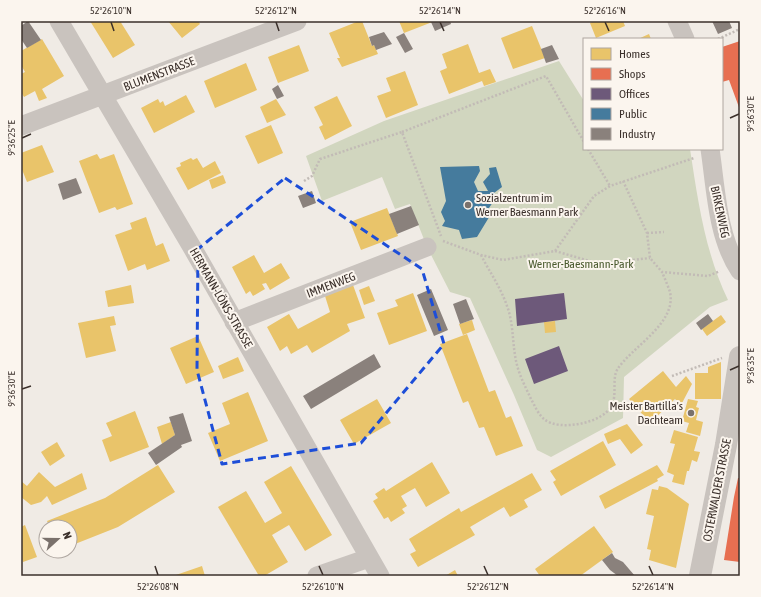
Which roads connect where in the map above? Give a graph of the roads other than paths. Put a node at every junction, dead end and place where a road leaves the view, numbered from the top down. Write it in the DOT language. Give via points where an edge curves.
graph roads {
  1 [pos="59,21"];
  2 [pos="297,21"];
  3 [pos="677,21"];
  4 [pos="684,38"];
  5 [pos="102,96"];
  6 [pos="21,126"];
  7 [pos="710,151"];
  8 [pos="435,244"];
  9 [pos="738,268"];
  10 [pos="234,322"];
  11 [pos="731,357"];
  12 [pos="733,446"];
  13 [pos="369,558"];
  14 [pos="317,576"];
  15 [pos="380,576"];
  16 [pos="700,576"];
  1 -- 5 [label="street, HERMANN-LÖNS-STRASSE"];
  2 -- 5 [label="street, BLUMENSTRASSE"];
  3 -- 4 [label="street"];
  5 -- 6 [label="street, BLUMENSTRASSE"];
  5 -- 10 [label="street, HERMANN-LÖNS-STRASSE"];
  7 -- 9 [label="street, BIRKENWEG" via="722,224 728,247"];
  8 -- 10 [label="street, IMMENWEG"];
  10 -- 13 [label="street, HERMANN-LÖNS-STRASSE"];
  11 -- 12 [label="street, OSTERWALDER STRASSE"];
  12 -- 16 [label="street, OSTERWALDER STRASSE"];
  13 -- 14 [label="street"];
  13 -- 15 [label="street, HERMANN-LÖNS-STRASSE"];
}
